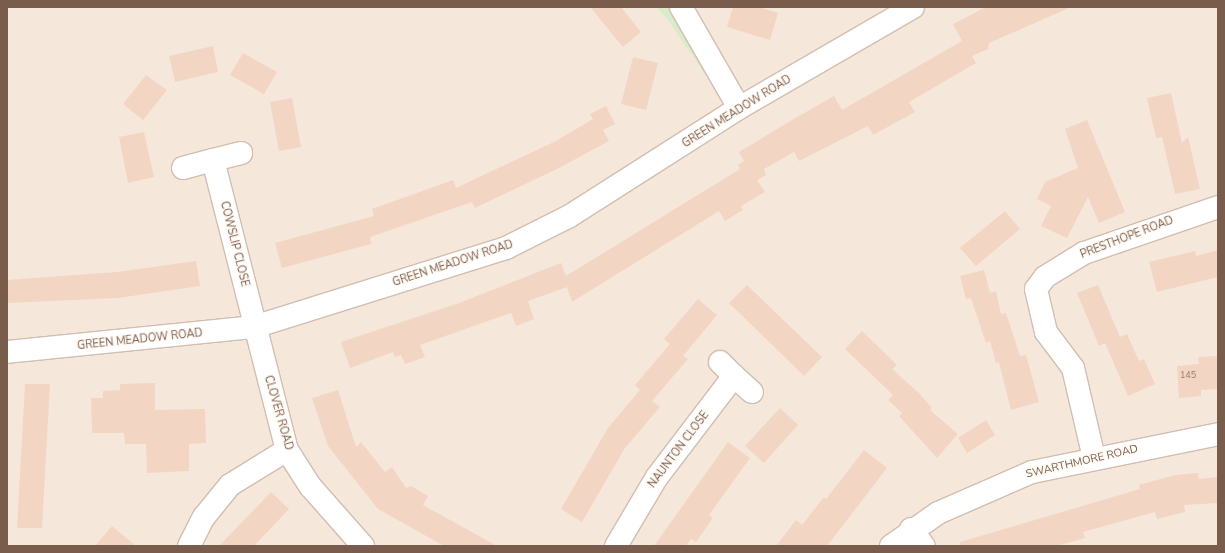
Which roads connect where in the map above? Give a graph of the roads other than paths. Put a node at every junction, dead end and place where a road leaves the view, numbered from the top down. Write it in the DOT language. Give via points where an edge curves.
graph roads {
  1 [pos="681,7"];
  2 [pos="913,7"];
  3 [pos="739,108"];
  4 [pos="242,153"];
  5 [pos="213,160"];
  6 [pos="183,168"];
  7 [pos="1218,207"];
  8 [pos="254,327"];
  9 [pos="7,352"];
  10 [pos="752,392"];
  11 [pos="1218,434"];
  12 [pos="287,450"];
  13 [pos="1094,458"];
  14 [pos="911,529"];
  15 [pos="189,546"];
  16 [pos="364,546"];
  17 [pos="616,546"];
  18 [pos="891,546"];
  19 [pos="924,546"];
  1 -- 3 [label="street"];
  2 -- 3 [label="street, GREEN MEADOW ROAD"];
  3 -- 8 [label="street, GREEN MEADOW ROAD" via="568,217 506,248"];
  4 -- 5 [label="street"];
  5 -- 6 [label="street"];
  5 -- 8 [label="street, COWSLIP CLOSE"];
  7 -- 13 [label="street, PRESTHOPE ROAD" via="1084,253 1045,277 1036,289 1046,332 1073,368"];
  8 -- 9 [label="street, GREEN MEADOW ROAD"];
  8 -- 12 [label="street, CLOVER ROAD"];
  10 -- 17 [label="street, NAUNTON CLOSE" via="727,369"];
  11 -- 13 [label="street, SWARTHMORE ROAD"];
  12 -- 15 [label="street" via="230,485 204,517"];
  12 -- 16 [label="street, CLOVER ROAD" via="310,486"];
  13 -- 14 [label="street, SWARTHMORE ROAD" via="1032,472"];
  14 -- 18 [label="street, SWARTHMORE ROAD"];
  14 -- 19 [label="street"];
}
